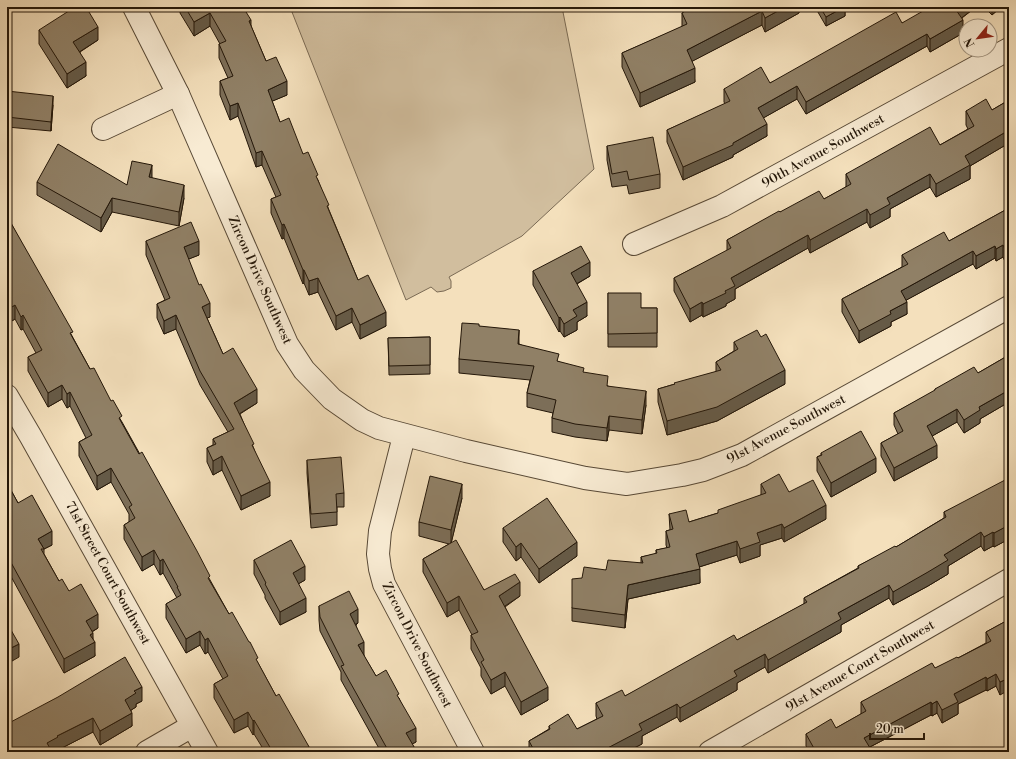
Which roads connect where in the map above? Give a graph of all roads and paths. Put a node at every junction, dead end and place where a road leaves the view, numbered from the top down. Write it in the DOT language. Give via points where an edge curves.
graph roads {
  1 [pos="134,7"];
  2 [pos="1009,49"];
  3 [pos="178,94"];
  4 [pos="104,129"];
  5 [pos="634,244"];
  6 [pos="1009,307"];
  7 [pos="7,396"];
  8 [pos="404,436"];
  9 [pos="1009,580"];
  10 [pos="192,726"];
  11 [pos="147,752"];
  12 [pos="207,752"];
  13 [pos="473,752"];
  14 [pos="710,752"];
  1 -- 3 [label="street, Zircon Drive Southwest"];
  2 -- 5 [label="street, 90th Avenue Southwest" via="722,206"];
  3 -- 4 [label="street"];
  3 -- 8 [label="street, Zircon Drive Southwest" via="287,344 304,370 336,402 362,420"];
  6 -- 8 [label="street, 91st Avenue Southwest" via="742,455 716,466 682,475 627,484 585,478"];
  7 -- 10 [label="street, 71st Street Court Southwest"];
  8 -- 13 [label="street, Zircon Drive Southwest" via="380,531 380,569 384,584"];
  9 -- 14 [label="street, 91st Avenue Court Southwest"];
  10 -- 11 [label="street"];
  10 -- 12 [label="street, 71st Street Court Southwest"];
}
